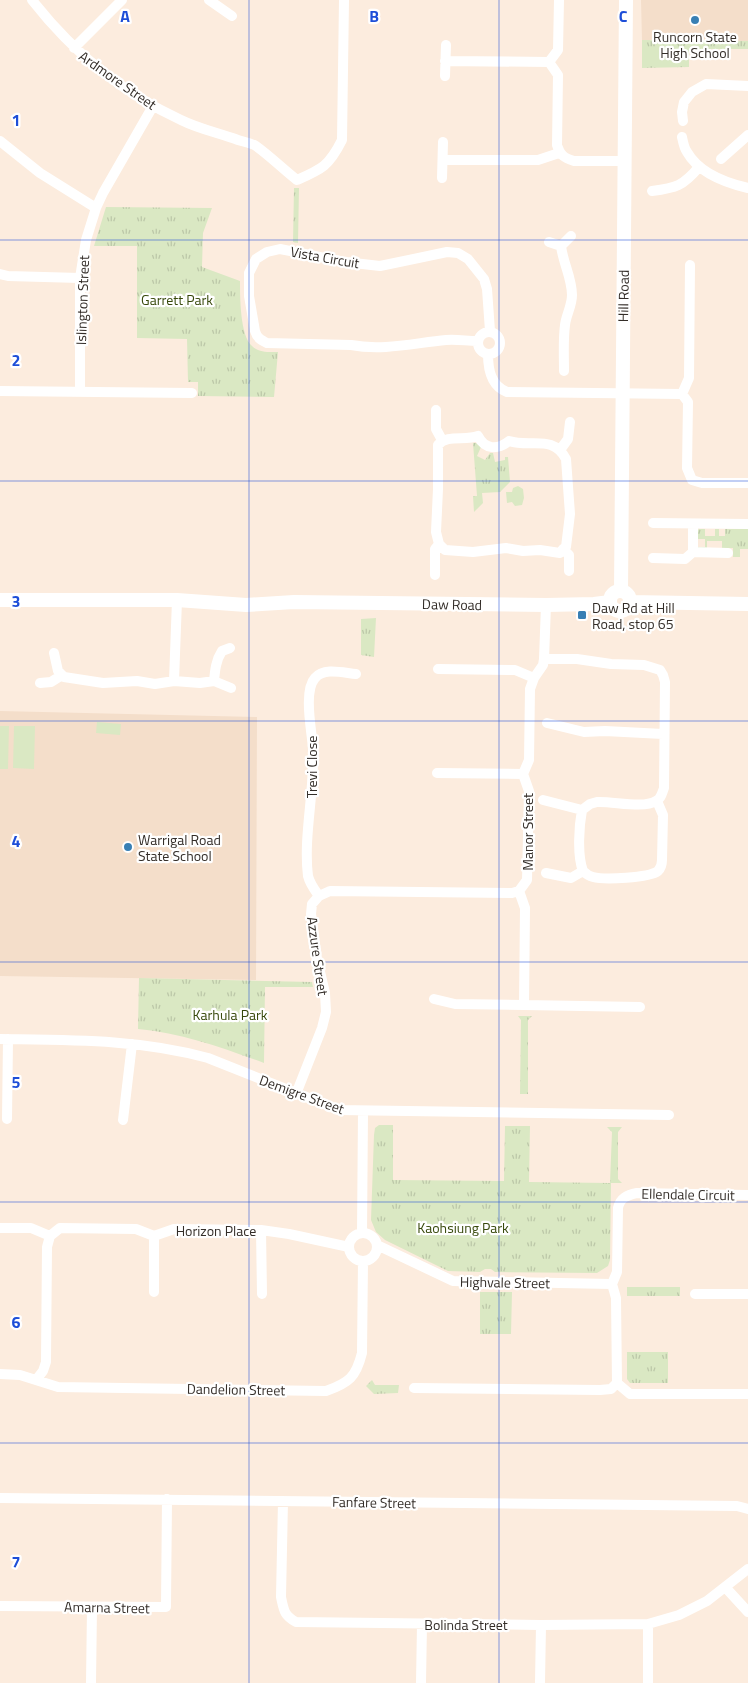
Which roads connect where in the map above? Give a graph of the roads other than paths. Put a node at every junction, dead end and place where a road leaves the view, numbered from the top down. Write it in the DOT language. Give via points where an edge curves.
graph roads {
  1 [pos="32,0"];
  2 [pos="122,0"];
  3 [pos="209,0"];
  4 [pos="344,0"];
  5 [pos="559,0"];
  6 [pos="626,0"];
  7 [pos="232,16"];
  8 [pos="446,45"];
  9 [pos="74,48"];
  10 [pos="445,62"];
  11 [pos="549,62"];
  12 [pos="445,76"];
  13 [pos="748,86"];
  14 [pos="153,106"];
  15 [pos="683,121"];
  16 [pos="748,135"];
  17 [pos="682,137"];
  18 [pos="0,141"];
  19 [pos="443,142"];
  20 [pos="559,153"];
  21 [pos="721,159"];
  22 [pos="443,160"];
  23 [pos="625,161"];
  24 [pos="699,166"];
  25 [pos="442,178"];
  26 [pos="748,188"];
  27 [pos="652,191"];
  28 [pos="96,208"];
  29 [pos="571,236"];
  30 [pos="549,242"];
  31 [pos="561,246"];
  32 [pos="690,265"];
  33 [pos="0,274"];
  34 [pos="80,278"];
  35 [pos="490,331"];
  36 [pos="477,342"];
  37 [pos="488,354"];
  38 [pos="564,371"];
  39 [pos="0,391"];
  40 [pos="80,392"];
  41 [pos="192,393"];
  42 [pos="622,393"];
  43 [pos="682,394"];
  44 [pos="436,410"];
  45 [pos="570,422"];
  46 [pos="442,440"];
  47 [pos="560,450"];
  48 [pos="748,483"];
  49 [pos="653,523"];
  50 [pos="693,524"];
  51 [pos="748,524"];
  52 [pos="439,544"];
  53 [pos="563,550"];
  54 [pos="693,552"];
  55 [pos="728,553"];
  56 [pos="653,558"];
  57 [pos="569,572"];
  58 [pos="435,575"];
  59 [pos="621,591"];
  60 [pos="0,600"];
  61 [pos="177,600"];
  62 [pos="610,602"];
  63 [pos="630,602"];
  64 [pos="748,604"];
  65 [pos="546,605"];
  66 [pos="230,648"];
  67 [pos="54,653"];
  68 [pos="544,659"];
  69 [pos="438,669"];
  70 [pos="356,674"];
  71 [pos="62,675"];
  72 [pos="534,678"];
  73 [pos="174,681"];
  74 [pos="214,682"];
  75 [pos="40,683"];
  76 [pos="231,688"];
  77 [pos="547,723"];
  78 [pos="663,734"];
  79 [pos="438,772"];
  80 [pos="523,774"];
  81 [pos="543,800"];
  82 [pos="657,801"];
  83 [pos="582,810"];
  84 [pos="583,871"];
  85 [pos="546,874"];
  86 [pos="519,891"];
  87 [pos="319,896"];
  88 [pos="434,999"];
  89 [pos="524,1005"];
  90 [pos="640,1007"];
  91 [pos="4,1039"];
  92 [pos="132,1044"];
  93 [pos="296,1094"];
  94 [pos="363,1112"];
  95 [pos="669,1115"];
  96 [pos="7,1119"];
  97 [pos="123,1120"];
  98 [pos="748,1195"];
  99 [pos="0,1228"];
  100 [pos="261,1230"];
  101 [pos="362,1233"];
  102 [pos="50,1236"];
  103 [pos="154,1236"];
  104 [pos="377,1245"];
  105 [pos="349,1247"];
  106 [pos="363,1261"];
  107 [pos="612,1284"];
  108 [pos="154,1292"];
  109 [pos="262,1294"];
  110 [pos="695,1294"];
  111 [pos="748,1294"];
  112 [pos="0,1374"];
  113 [pos="36,1380"];
  114 [pos="617,1384"];
  115 [pos="414,1388"];
  116 [pos="748,1394"];
  117 [pos="0,1498"];
  118 [pos="167,1499"];
  119 [pos="283,1501"];
  120 [pos="748,1509"];
  121 [pos="748,1569"];
  122 [pos="726,1588"];
  123 [pos="0,1606"];
  124 [pos="92,1606"];
  125 [pos="748,1612"];
  126 [pos="422,1624"];
  127 [pos="648,1624"];
  128 [pos="542,1625"];
  129 [pos="540,1682"];
  130 [pos="91,1683"];
  131 [pos="422,1683"];
  132 [pos="648,1683"];
  1 -- 9 [label="street, Ardmore Street"];
  2 -- 9 [label="street"];
  3 -- 7 [label="street"];
  4 -- 14 [label="street, Ardmore Street" via="342,140 333,158 322,169 297,180 255,146 182,121"];
  5 -- 11 [label="street" via="558,50"];
  6 -- 23 [label="street, Hill Road"];
  8 -- 10 [label="street"];
  9 -- 14 [label="street, Ardmore Street" via="104,74"];
  10 -- 11 [label="street"];
  10 -- 12 [label="street"];
  11 -- 20 [label="street" via="558,75"];
  13 -- 15 [label="street" via="706,84 692,92 684,102"];
  14 -- 28 [label="street, Islington Street"];
  16 -- 21 [label="street"];
  17 -- 24 [label="street" via="686,152"];
  18 -- 28 [label="street" via="40,173"];
  19 -- 22 [label="street"];
  20 -- 22 [label="street" via="538,160"];
  20 -- 23 [label="street" via="574,161"];
  22 -- 25 [label="street"];
  23 -- 42 [label="street, Hill Road"];
  24 -- 26 [label="street" via="718,178"];
  24 -- 27 [label="street" via="688,181 669,189"];
  28 -- 34 [label="street, Islington Street" via="86,240"];
  29 -- 31 [label="street"];
  30 -- 31 [label="street"];
  31 -- 38 [label="street" via="572,295 565,323"];
  32 -- 43 [label="street" via="689,378"];
  33 -- 34 [label="street"];
  34 -- 40 [label="street, Islington Street"];
  35 -- 36 [label="street" via="483,333"];
  35 -- 36 [label="street, Vista Circuit" via="484,280 468,259 458,253 447,252 380,266 280,249 267,252 256,260 249,273 255,331 267,343 364,348 448,340"];
  35 -- 37 [label="street" via="497,334 500,345 495,353"];
  36 -- 37 [label="street" via="479,349"];
  37 -- 42 [label="street" via="490,374 495,384 507,392"];
  39 -- 40 [label="street"];
  40 -- 41 [label="street"];
  42 -- 43 [label="street"];
  42 -- 59 [label="street, Hill Road"];
  43 -- 48 [label="street" via="688,402 687,468 692,480"];
  44 -- 46 [label="street" via="436,429"];
  45 -- 47 [label="street" via="568,439"];
  46 -- 47 [label="street" via="478,436 492,447 501,447 509,441 550,444"];
  46 -- 52 [label="street" via="437,451 436,532"];
  47 -- 53 [label="street" via="566,459 570,514"];
  49 -- 50 [label="street"];
  50 -- 51 [label="street"];
  50 -- 54 [label="street"];
  52 -- 53 [label="street" via="445,550 473,552 506,548 555,553"];
  52 -- 58 [label="street" via="435,549"];
  53 -- 57 [label="street" via="568,554"];
  54 -- 55 [label="street"];
  54 -- 56 [label="street" via="685,559"];
  59 -- 62 [label="street" via="613,594"];
  59 -- 63 [label="street" via="629,596"];
  60 -- 61 [label="street, Daw Road"];
  61 -- 65 [label="street, Daw Road" via="232,605 294,602"];
  61 -- 73 [label="street"];
  62 -- 63 [label="street, Daw Road" via="618,611 627,608"];
  62 -- 65 [label="street, Daw Road"];
  63 -- 64 [label="street, Daw Road"];
  65 -- 68 [label="street, Manor Street"];
  66 -- 74 [label="street" via="218,656"];
  67 -- 71 [label="street"];
  68 -- 72 [label="street, Manor Street"];
  68 -- 78 [label="street" via="577,659 657,668 665,682"];
  69 -- 72 [label="street" via="516,670"];
  70 -- 87 [label="street, Trevi Close" via="319,674 310,688 313,784 308,876"];
  71 -- 73 [label="street" via="103,683"];
  71 -- 75 [label="street" via="51,682"];
  72 -- 80 [label="street, Manor Street" via="530,690 529,760"];
  73 -- 74 [label="street"];
  74 -- 76 [label="street"];
  77 -- 78 [label="street" via="584,732"];
  78 -- 82 [label="street" via="664,788"];
  79 -- 80 [label="street"];
  80 -- 86 [label="street, Manor Street" via="530,791 527,880"];
  81 -- 83 [label="street"];
  82 -- 83 [label="street" via="648,804 597,802"];
  82 -- 84 [label="street" via="663,815 662,866 658,871 608,879 592,877"];
  83 -- 84 [label="street"];
  84 -- 85 [label="street" via="571,878"];
  86 -- 87 [label="street, Azzure Street" via="330,891"];
  86 -- 89 [label="street, Manor Street" via="525,908"];
  87 -- 93 [label="street, Azzure Street" via="312,904 311,914 326,1012"];
  88 -- 89 [label="street" via="456,1004"];
  89 -- 90 [label="street"];
  91 -- 92 [label="street, Demigre Street"];
  91 -- 96 [label="street"];
  92 -- 93 [label="street, Demigre Street" via="157,1046 208,1058"];
  92 -- 97 [label="street"];
  93 -- 94 [label="street, Demigre Street" via="339,1110"];
  94 -- 95 [label="street, Demigre Street"];
  94 -- 101 [label="street"];
  98 -- 107 [label="street, Ellendale Circuit" via="637,1193 625,1196 618,1208 617,1272"];
  99 -- 102 [label="street" via="31,1228"];
  100 -- 103 [label="street, Horizon Place" via="174,1229"];
  100 -- 105 [label="street, Horizon Place"];
  100 -- 109 [label="street"];
  101 -- 104 [label="street" via="374,1238"];
  101 -- 105 [label="street" via="353,1236"];
  102 -- 103 [label="street" via="60,1228 136,1228"];
  102 -- 113 [label="street" via="47,1247 46,1362"];
  103 -- 108 [label="street"];
  104 -- 106 [label="street" via="374,1256"];
  104 -- 107 [label="street, Highvale Street" via="452,1281"];
  105 -- 106 [label="street" via="353,1257"];
  106 -- 113 [label="street, Dandelion Street" via="362,1354 355,1374 342,1386 326,1391 58,1387"];
  107 -- 114 [label="street, Ellendale Circuit" via="616,1298"];
  110 -- 111 [label="street"];
  112 -- 113 [label="street, Dandelion Street"];
  114 -- 115 [label="street" via="612,1389 600,1390"];
  114 -- 116 [label="street" via="630,1394"];
  117 -- 118 [label="street, Fanfare Street"];
  118 -- 119 [label="street, Fanfare Street"];
  118 -- 124 [label="street, Amarna Street" via="166,1607"];
  119 -- 120 [label="street, Fanfare Street" via="737,1506"];
  119 -- 126 [label="street, Bolinda Street" via="281,1597 288,1618 302,1623"];
  121 -- 122 [label="street, Bolinda Street"];
  122 -- 125 [label="street"];
  122 -- 127 [label="street, Bolinda Street" via="694,1608"];
  123 -- 124 [label="street, Amarna Street"];
  124 -- 130 [label="street"];
  126 -- 128 [label="street, Bolinda Street"];
  126 -- 131 [label="street"];
  127 -- 128 [label="street, Bolinda Street"];
  127 -- 132 [label="street"];
  128 -- 129 [label="street"];
}
